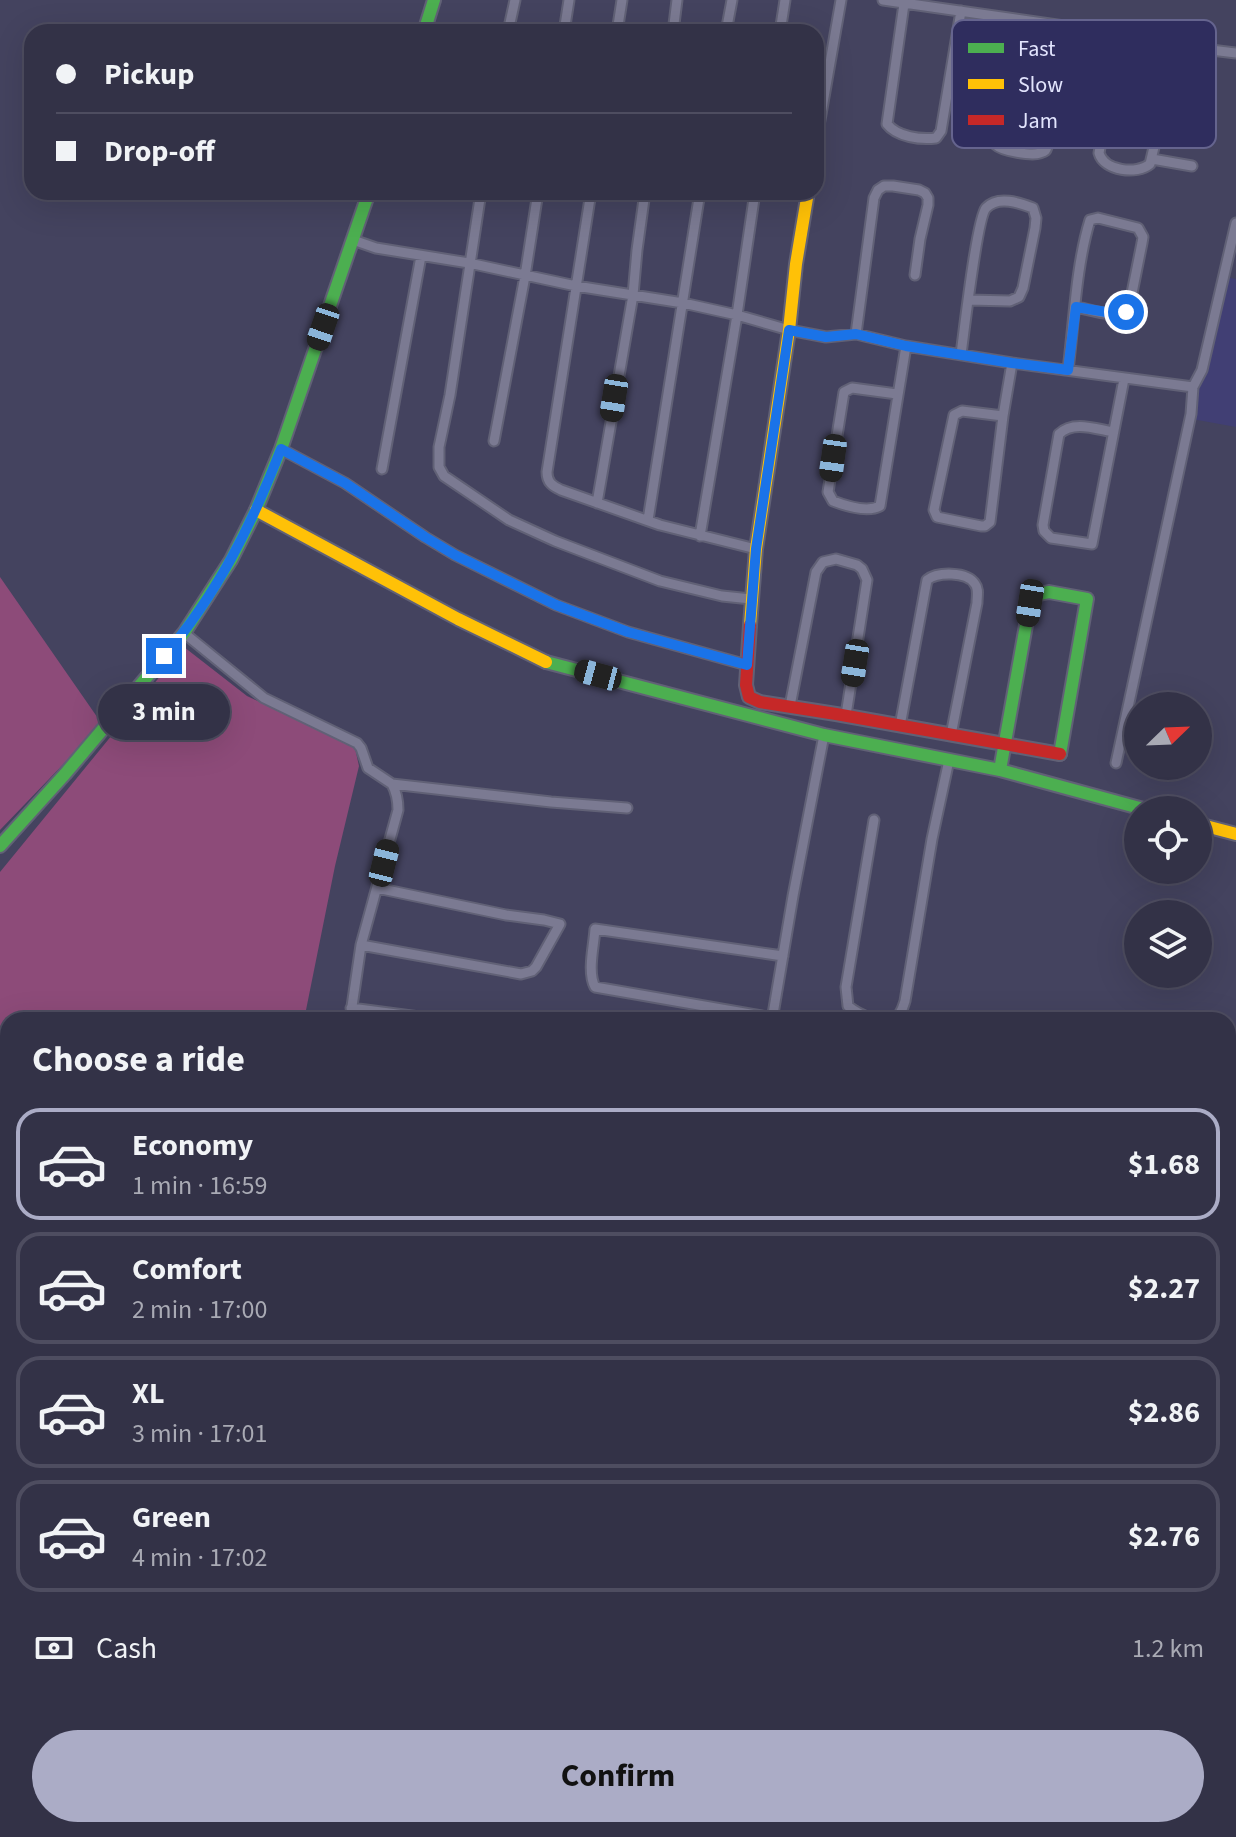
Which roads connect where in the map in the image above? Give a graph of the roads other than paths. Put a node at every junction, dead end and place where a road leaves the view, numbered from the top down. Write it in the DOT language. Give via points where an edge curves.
graph roads {
  1 [pos="434,0"];
  2 [pos="515,0"];
  3 [pos="569,0"];
  4 [pos="622,0"];
  5 [pos="677,0"];
  6 [pos="732,0"];
  7 [pos="785,0"];
  8 [pos="841,0"];
  9 [pos="883,0"];
  10 [pos="904,4"];
  11 [pos="961,11"];
  12 [pos="1013,19"];
  13 [pos="960,20"];
  14 [pos="1020,20"];
  15 [pos="426,24"];
  16 [pos="510,24"];
  17 [pos="565,24"];
  18 [pos="618,24"];
  19 [pos="674,24"];
  20 [pos="728,24"];
  21 [pos="781,24"];
  22 [pos="1216,51"];
  23 [pos="1236,53"];
  24 [pos="952,65"];
  25 [pos="824,97"];
  26 [pos="1000,148"];
  27 [pos="1046,148"];
  28 [pos="1100,148"];
  29 [pos="1155,148"];
  30 [pos="1152,159"];
  31 [pos="1192,166"];
  32 [pos="366,200"];
  33 [pos="480,200"];
  34 [pos="537,200"];
  35 [pos="590,200"];
  36 [pos="644,200"];
  37 [pos="699,200"];
  38 [pos="754,200"];
  39 [pos="807,200"];
  40 [pos="1236,223"];
  41 [pos="353,240"];
  42 [pos="421,256"];
  43 [pos="469,263"];
  44 [pos="915,275"];
  45 [pos="525,276"];
  46 [pos="576,286"];
  47 [pos="633,295"];
  48 [pos="969,300"];
  49 [pos="683,303"];
  50 [pos="1076,307"];
  51 [pos="737,315"];
  52 [pos="789,330"];
  53 [pos="856,334"];
  54 [pos="906,346"];
  55 [pos="961,354"];
  56 [pos="1012,363"];
  57 [pos="1068,370"];
  58 [pos="1124,379"];
  59 [pos="1193,387"];
  60 [pos="897,394"];
  61 [pos="1003,416"];
  62 [pos="1113,432"];
  63 [pos="494,441"];
  64 [pos="281,449"];
  65 [pos="382,469"];
  66 [pos="597,503"];
  67 [pos="256,510"];
  68 [pos="648,520"];
  69 [pos="700,536"];
  70 [pos="756,549"];
  71 [pos="751,599"];
  72 [pos="184,633"];
  73 [pos="747,665"];
  74 [pos="790,706"];
  75 [pos="846,715"];
  76 [pos="900,726"];
  77 [pos="824,735"];
  78 [pos="951,735"];
  79 [pos="1005,746"];
  80 [pos="949,760"];
  81 [pos="1116,763"];
  82 [pos="1000,770"];
  83 [pos="392,784"];
  84 [pos="1124,804"];
  85 [pos="627,808"];
  86 [pos="874,820"];
  87 [pos="1212,828"];
  88 [pos="1236,834"];
  89 [pos="0,846"];
  90 [pos="377,888"];
  91 [pos="361,945"];
  92 [pos="783,956"];
  93 [pos="351,1008"];
  94 [pos="351,1012"];
  95 [pos="381,1012"];
  96 [pos="734,1012"];
  97 [pos="774,1012"];
  98 [pos="858,1012"];
  99 [pos="901,1012"];
  1 -- 15 [label="street"];
  2 -- 16 [label="street"];
  3 -- 17 [label="street"];
  4 -- 18 [label="street"];
  5 -- 19 [label="street"];
  6 -- 20 [label="street"];
  7 -- 21 [label="street"];
  8 -- 25 [label="street"];
  9 -- 10 [label="street"];
  10 -- 11 [label="street"];
  10 -- 24 [label="street" via="887,124 894,132 936,138"];
  11 -- 12 [label="street"];
  11 -- 13 [label="street"];
  12 -- 14 [label="street"];
  22 -- 23 [label="street"];
  26 -- 27 [label="street" via="1037,154"];
  28 -- 30 [label="street" via="1100,159 1110,166 1135,171"];
  29 -- 30 [label="street"];
  30 -- 31 [label="street"];
  32 -- 41 [label="street"];
  33 -- 43 [label="street"];
  34 -- 45 [label="street"];
  35 -- 46 [label="street"];
  36 -- 47 [label="street"];
  37 -- 49 [label="street"];
  38 -- 51 [label="street"];
  39 -- 52 [label="street"];
  40 -- 59 [label="street" via="1202,370"];
  41 -- 42 [label="street"];
  41 -- 64 [label="street"];
  42 -- 43 [label="street"];
  42 -- 65 [label="street"];
  43 -- 45 [label="street"];
  43 -- 71 [label="street" via="439,447 444,476 509,520 555,541 660,581"];
  44 -- 53 [label="street" via="928,198 919,190 884,186 874,198"];
  45 -- 46 [label="street"];
  45 -- 63 [label="street"];
  46 -- 47 [label="street"];
  46 -- 66 [label="street" via="547,476 552,485"];
  47 -- 49 [label="street"];
  47 -- 66 [label="street"];
  48 -- 48 [label="street" via="1019,297 1035,228 1033,208 1006,201 986,208"];
  48 -- 55 [label="street"];
  49 -- 51 [label="street"];
  49 -- 68 [label="street"];
  50 -- 50 [label="street" via="1126,312 1143,237 1138,228 1090,220"];
  50 -- 57 [label="street"];
  51 -- 52 [label="street"];
  51 -- 69 [label="street"];
  52 -- 53 [label="street" via="826,337"];
  52 -- 70 [label="street"];
  53 -- 54 [label="street"];
  54 -- 55 [label="street"];
  54 -- 60 [label="street"];
  55 -- 56 [label="street"];
  56 -- 57 [label="street"];
  56 -- 61 [label="street"];
  57 -- 58 [label="street"];
  58 -- 59 [label="street"];
  58 -- 62 [label="street"];
  59 -- 81 [label="street"];
  60 -- 60 [label="street" via="880,506 867,509 833,501 828,492 844,392 852,388"];
  61 -- 61 [label="street" via="962,411 954,415 934,510 937,517 981,526 990,522"];
  62 -- 62 [label="street" via="1092,544 1051,538 1043,525 1059,434 1072,426"];
  64 -- 67 [label="street"];
  64 -- 73 [label="street" via="345,483 455,555 556,605 628,632"];
  66 -- 68 [label="street"];
  67 -- 72 [label="street"];
  67 -- 77 [label="street" via="541,661"];
  68 -- 69 [label="street"];
  69 -- 70 [label="street"];
  70 -- 71 [label="street"];
  71 -- 73 [label="street"];
  72 -- 83 [label="street" via="264,698 357,743 368,768"];
  72 -- 89 [label="street"];
  73 -- 74 [label="street" via="749,697"];
  74 -- 75 [label="street"];
  74 -- 75 [label="street" via="816,572 823,562 836,559 857,565 867,580"];
  75 -- 76 [label="street"];
  76 -- 78 [label="street"];
  76 -- 78 [label="street" via="927,580 934,575 966,577 976,585 977,603"];
  77 -- 80 [label="street"];
  77 -- 92 [label="street"];
  78 -- 79 [label="street"];
  79 -- 79 [label="street" via="1032,598 1045,592 1087,599 1061,754"];
  79 -- 82 [label="street"];
  80 -- 82 [label="street"];
  80 -- 99 [label="street"];
  82 -- 84 [label="street"];
  83 -- 85 [label="street"];
  83 -- 90 [label="street" via="398,810"];
  86 -- 98 [label="street" via="846,987 848,1006"];
  87 -- 88 [label="street"];
  90 -- 91 [label="street"];
  90 -- 91 [label="street" via="560,924 536,967 521,974"];
  91 -- 93 [label="street"];
  92 -- 96 [label="street" via="595,929 595,987"];
  92 -- 97 [label="street"];
  93 -- 94 [label="street"];
  93 -- 95 [label="street"];
}
